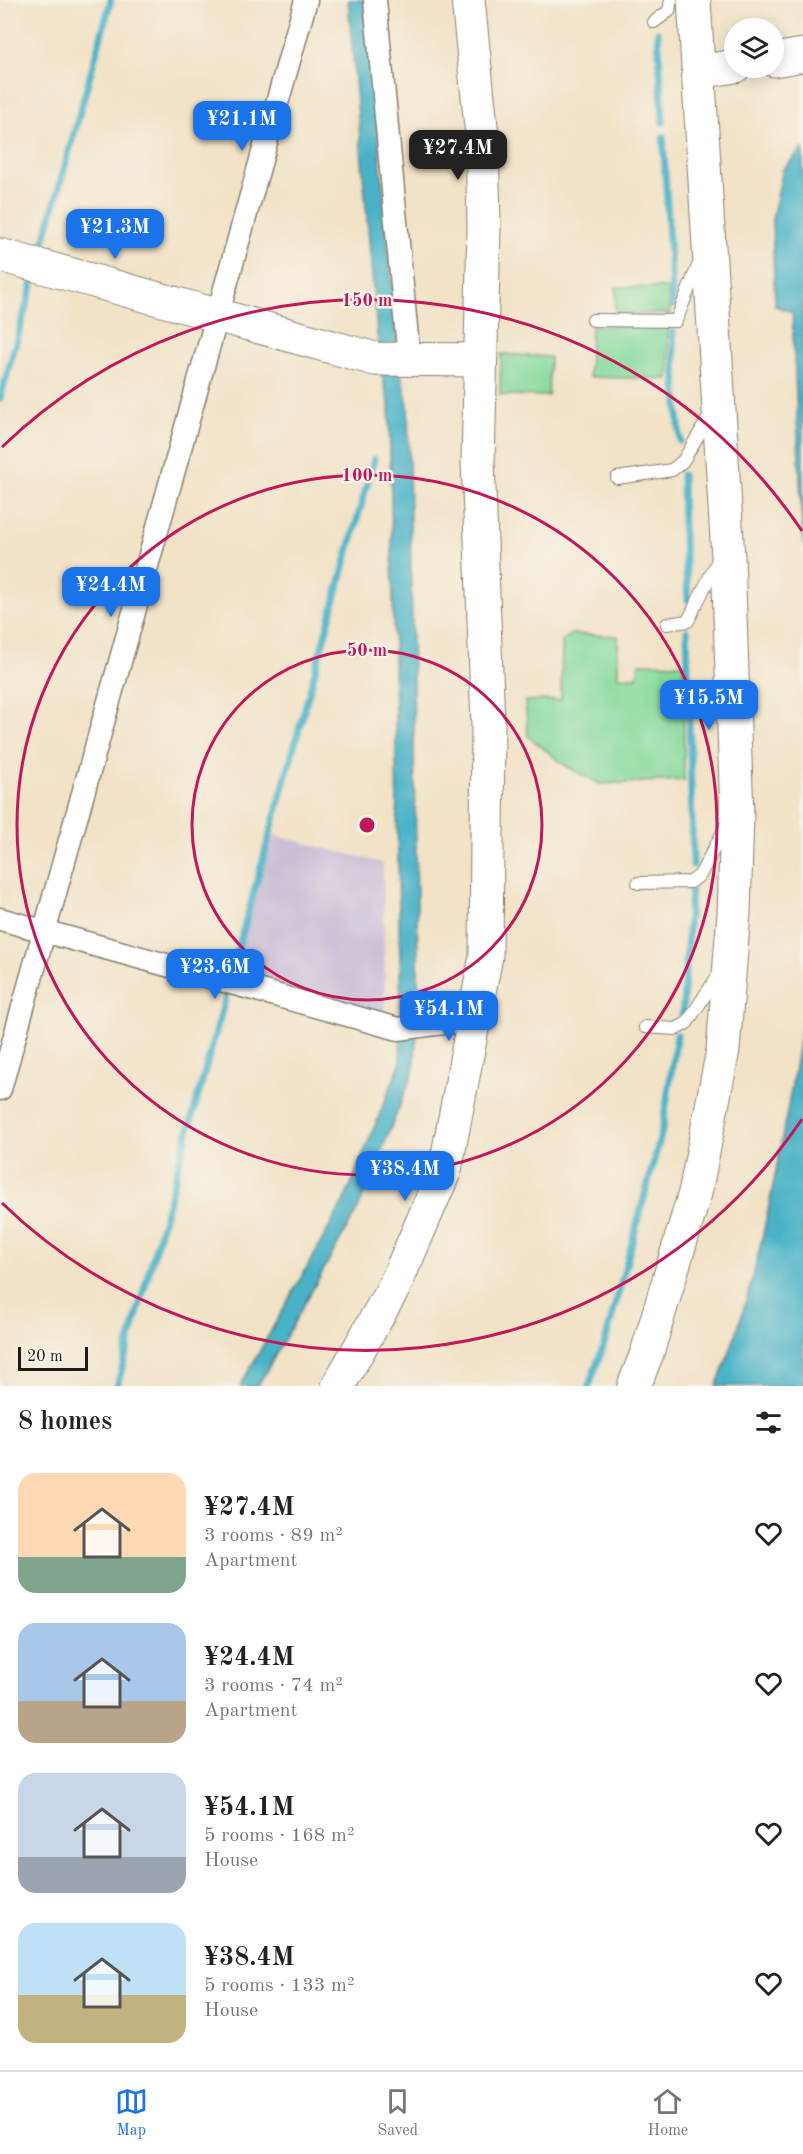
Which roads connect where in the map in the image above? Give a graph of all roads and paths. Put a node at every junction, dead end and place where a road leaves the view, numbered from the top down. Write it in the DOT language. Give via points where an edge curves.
graph roads {
  1 [pos="306,0"];
  2 [pos="375,0"];
  3 [pos="468,0"];
  4 [pos="671,0"];
  5 [pos="694,0"];
  6 [pos="654,22"];
  7 [pos="803,55"];
  8 [pos="784,58"];
  9 [pos="724,68"];
  10 [pos="699,72"];
  11 [pos="709,240"];
  12 [pos="0,255"];
  13 [pos="217,315"];
  14 [pos="593,320"];
  15 [pos="396,359"];
  16 [pos="480,360"];
  17 [pos="719,408"];
  18 [pos="617,478"];
  19 [pos="728,557"];
  20 [pos="667,624"];
  21 [pos="737,816"];
  22 [pos="638,883"];
  23 [pos="0,919"];
  24 [pos="44,931"];
  25 [pos="730,955"];
  26 [pos="473,1019"];
  27 [pos="645,1027"];
  28 [pos="0,1089"];
  29 [pos="338,1386"];
  30 [pos="634,1386"];
  1 -- 13 [label="street"];
  2 -- 15 [label="street"];
  3 -- 16 [label="street" via="482,136"];
  4 -- 6 [label="lane" via="669,11"];
  5 -- 10 [label="street"];
  7 -- 8 [label="street"];
  9 -- 10 [label="street"];
  10 -- 11 [label="street"];
  11 -- 14 [label="lane" via="676,321"];
  11 -- 17 [label="street"];
  12 -- 13 [label="street"];
  13 -- 15 [label="street"];
  13 -- 24 [label="street"];
  15 -- 16 [label="street"];
  16 -- 26 [label="street" via="478,462 488,724 488,926"];
  17 -- 18 [label="lane" via="710,415 683,461 672,470"];
  17 -- 19 [label="street"];
  19 -- 20 [label="lane" via="717,562 688,621"];
  19 -- 21 [label="street"];
  21 -- 22 [label="lane" via="724,830 700,875 691,882"];
  21 -- 25 [label="street"];
  23 -- 24 [label="street"];
  24 -- 26 [label="street" via="408,1028"];
  24 -- 28 [label="street"];
  25 -- 27 [label="lane" via="687,1023 676,1029"];
  25 -- 30 [label="street" via="723,1050 694,1193"];
  26 -- 29 [label="street" via="445,1170 394,1287"];
}
